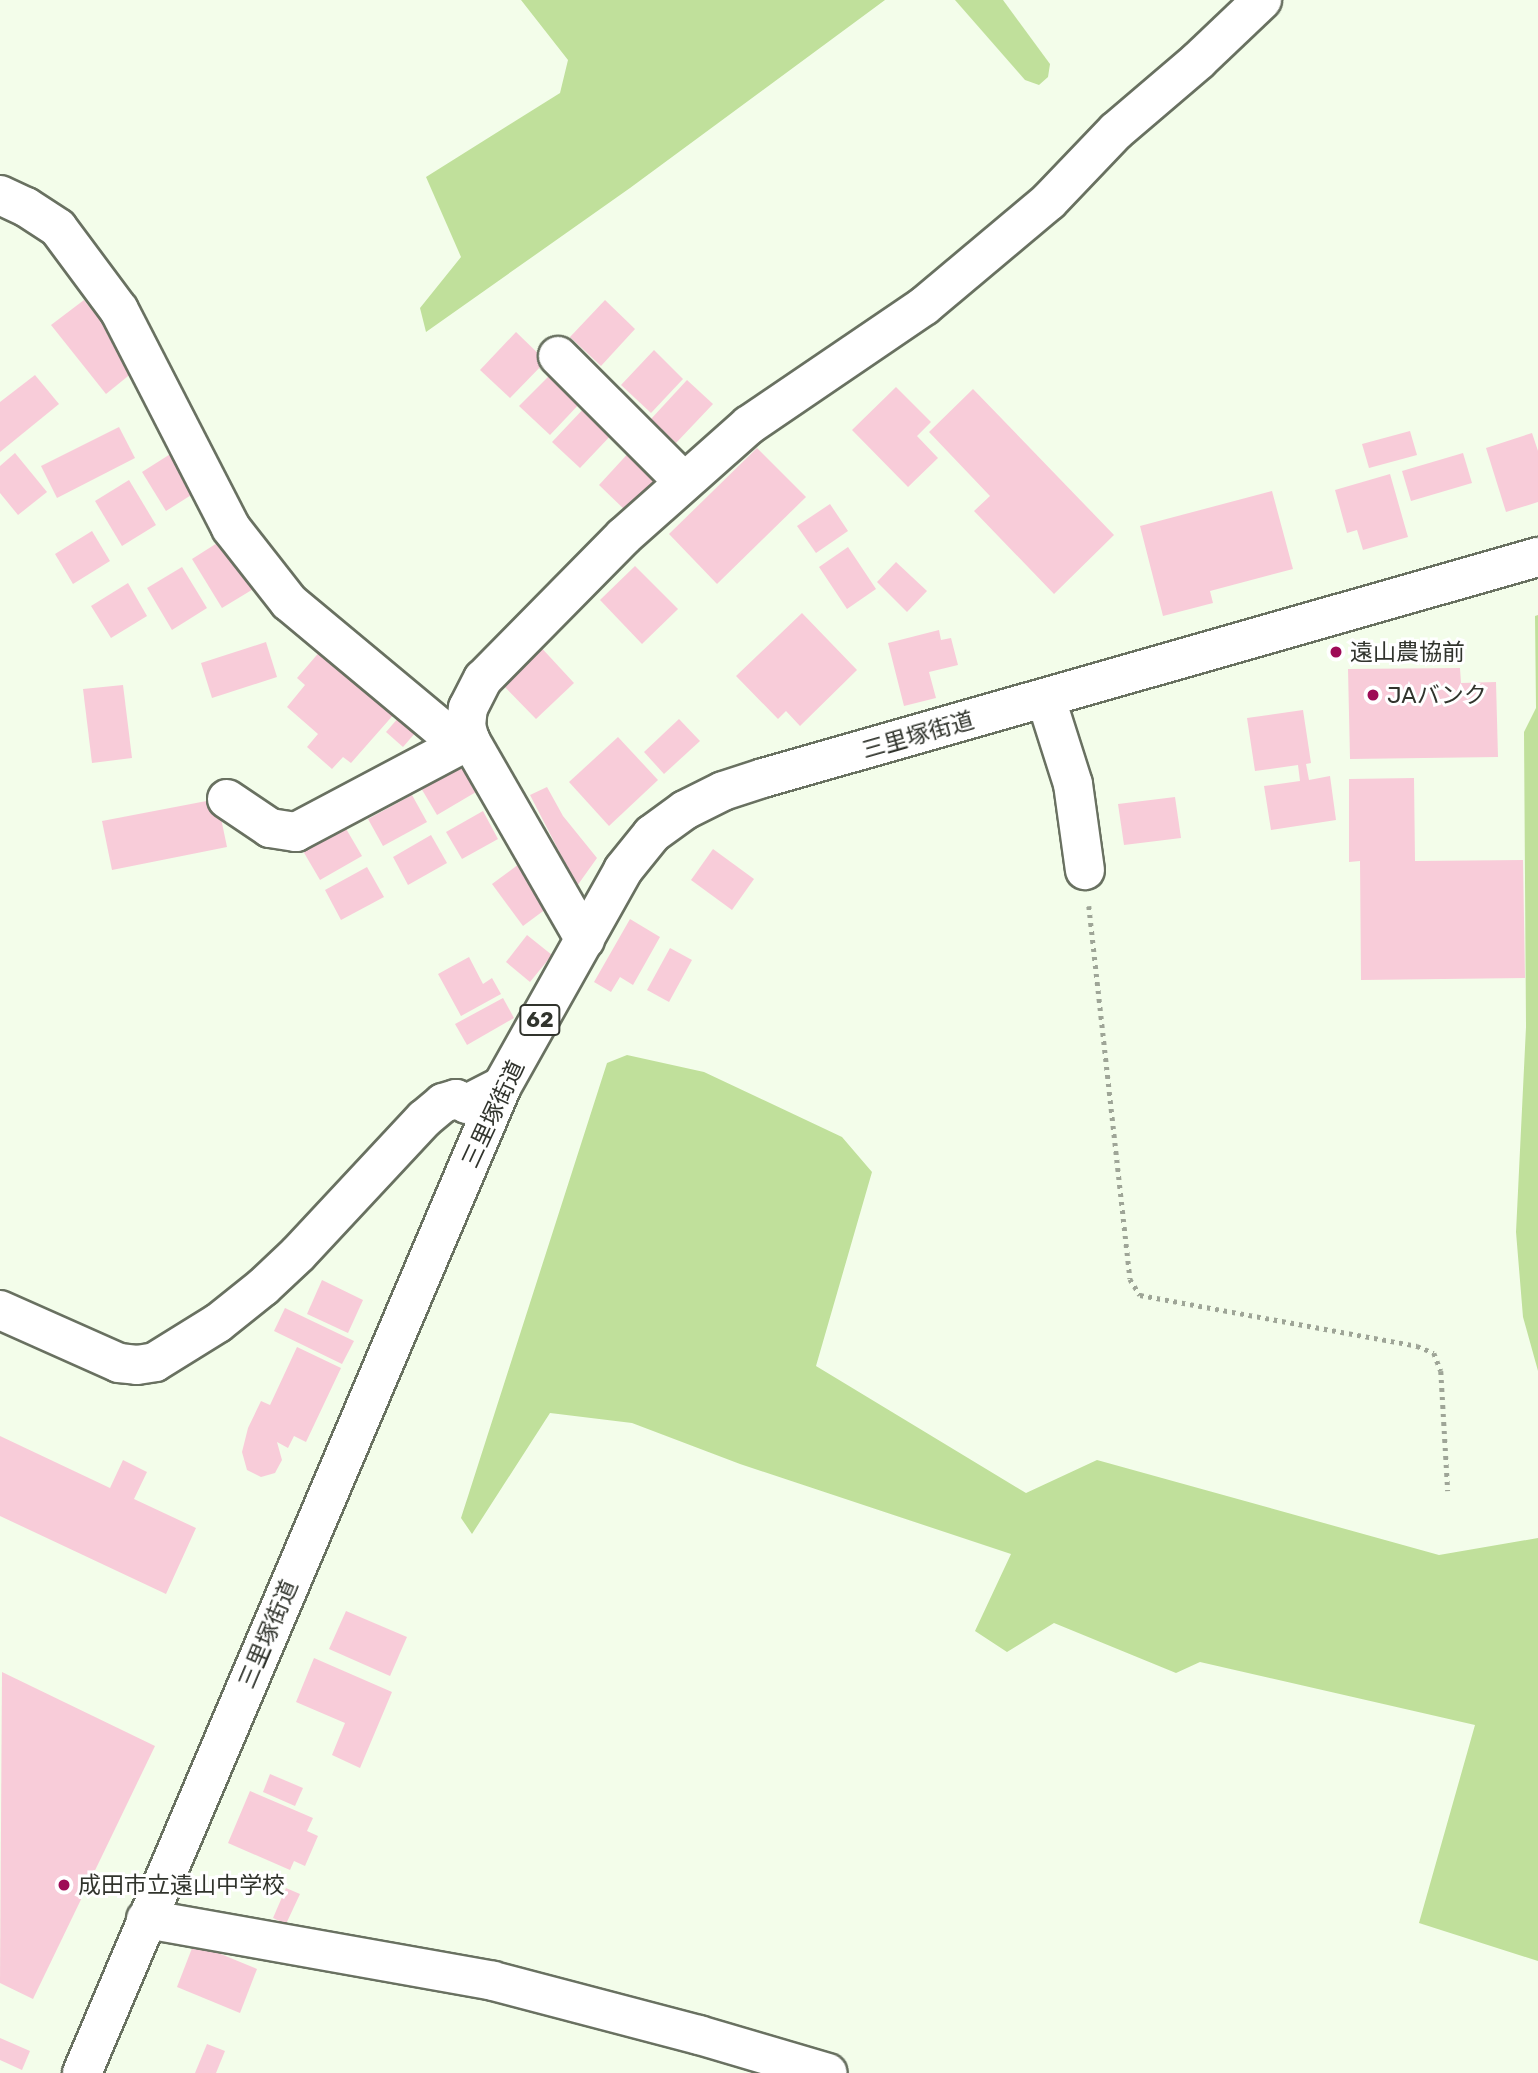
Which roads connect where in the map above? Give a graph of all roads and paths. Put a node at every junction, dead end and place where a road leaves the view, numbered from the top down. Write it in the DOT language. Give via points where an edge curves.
graph roads {
  1 [pos="1262,0"];
  2 [pos="0,195"];
  3 [pos="558,356"];
  4 [pos="684,482"];
  5 [pos="1538,557"];
  6 [pos="1046,699"];
  7 [pos="470,740"];
  8 [pos="227,799"];
  9 [pos="1085,870"];
  10 [pos="585,940"];
  11 [pos="502,1086"];
  12 [pos="0,1310"];
  13 [pos="1448,1491"];
  14 [pos="146,1919"];
  15 [pos="82,2073"];
  16 [pos="828,2073"];
  1 -- 4 [label="street" via="1116,131 1049,201 924,306 749,425"];
  2 -- 7 [label="street" via="58,228 119,310 231,528 289,603 443,730"];
  3 -- 4 [label="street"];
  4 -- 7 [label="street" via="483,679 468,708"];
  5 -- 6 [label="street, 三里塚街道 / 62"];
  6 -- 9 [label="street" via="1073,784"];
  6 -- 10 [label="street, 三里塚街道 / 62" via="764,778 685,810 652,834 624,870"];
  7 -- 8 [label="street" via="296,832 270,828"];
  7 -- 10 [label="street"];
  9 -- 13 [label="path" via="1130,1279 1140,1295 1417,1346 1434,1353 1441,1371"];
  10 -- 11 [label="street, 三里塚街道 / 62"];
  11 -- 12 [label="street" via="467,1104 456,1099 443,1103 263,1287 218,1323 155,1362 119,1363"];
  11 -- 14 [label="street, 三里塚街道 / 62"];
  14 -- 15 [label="street, 三里塚街道 / 62"];
  14 -- 16 [label="street" via="493,1981"];
}
